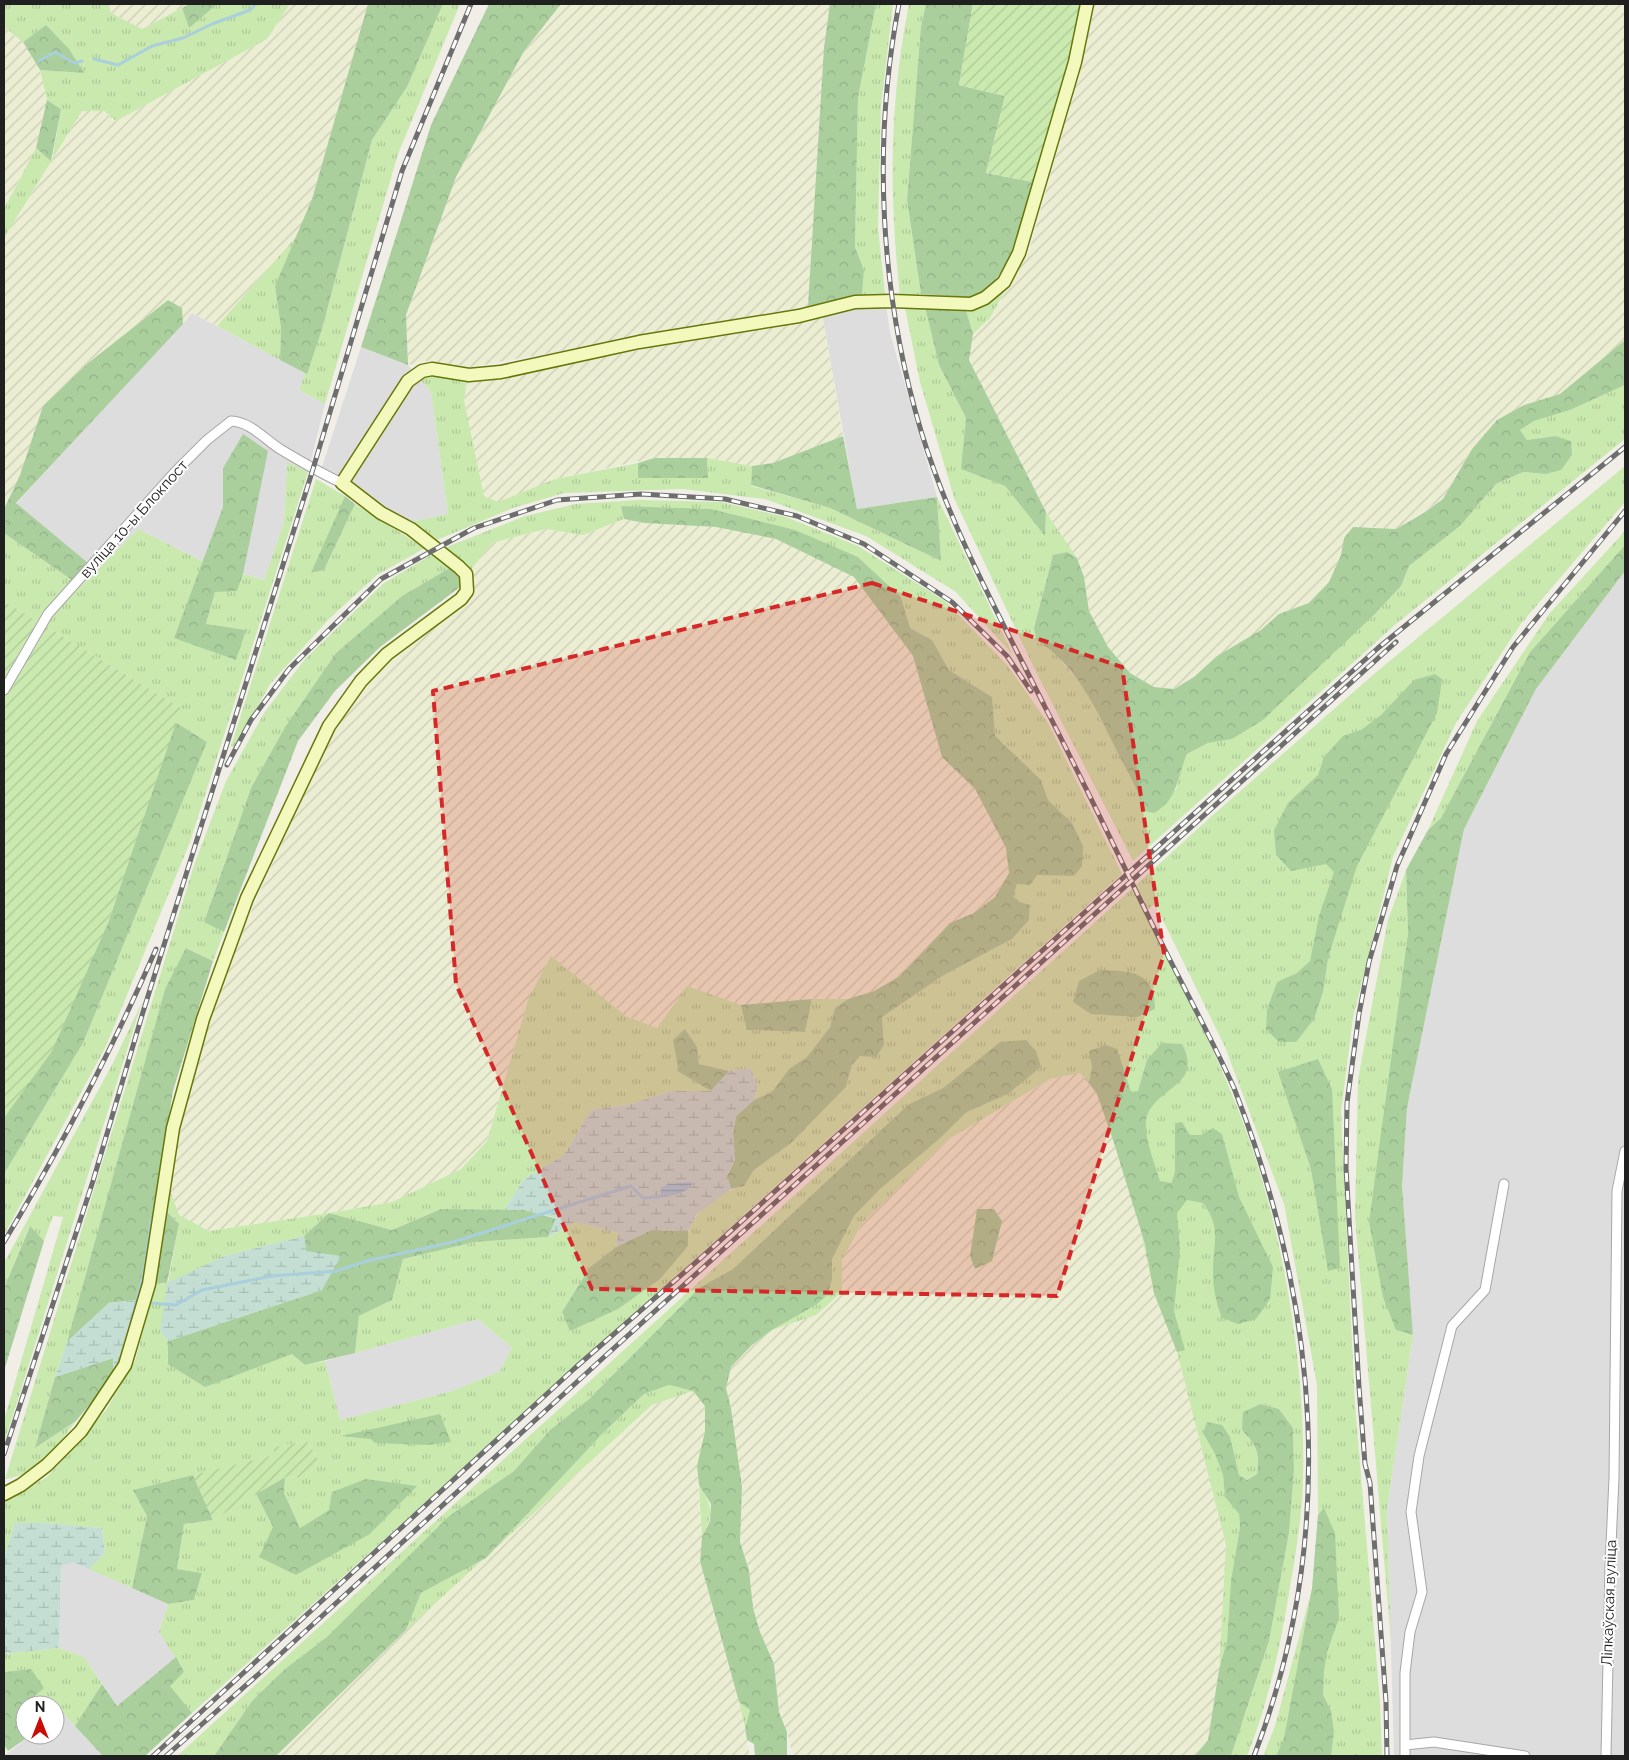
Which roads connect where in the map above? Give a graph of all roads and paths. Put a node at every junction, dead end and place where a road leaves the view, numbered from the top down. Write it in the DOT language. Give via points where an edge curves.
graph roads {
  1 [pos="1087,4"];
  2 [pos="342,483"];
  3 [pos="4,690"];
  4 [pos="1625,1152"];
  5 [pos="1504,1184"];
  6 [pos="4,1494"];
  7 [pos="1405,1745"];
  8 [pos="1405,1756"];
  9 [pos="1525,1756"];
  10 [pos="1606,1756"];
  1 -- 2 [label="street" via="1075,62 1019,254 1004,282 985,298 971,304 855,302 798,316 639,342 501,372 470,376 422,371 408,381"];
  2 -- 3 [label="street, вуліца 10-ы Блокпост" via="240,422 231,421 176,472 48,614"];
  2 -- 6 [label="street" via="381,513 411,529 459,567 466,574 468,591 387,654 361,681 329,726 247,898 203,1019 174,1128 149,1284 125,1365 81,1431 47,1465"];
  4 -- 10 [label="street, Ліпкаўская вуліца" via="1617,1191 1617,1364"];
  5 -- 7 [label="street" via="1485,1290 1452,1326 1419,1456 1412,1512 1422,1592 1410,1632"];
  7 -- 8 [label="street"];
  7 -- 9 [label="street" via="1434,1742"];
}
